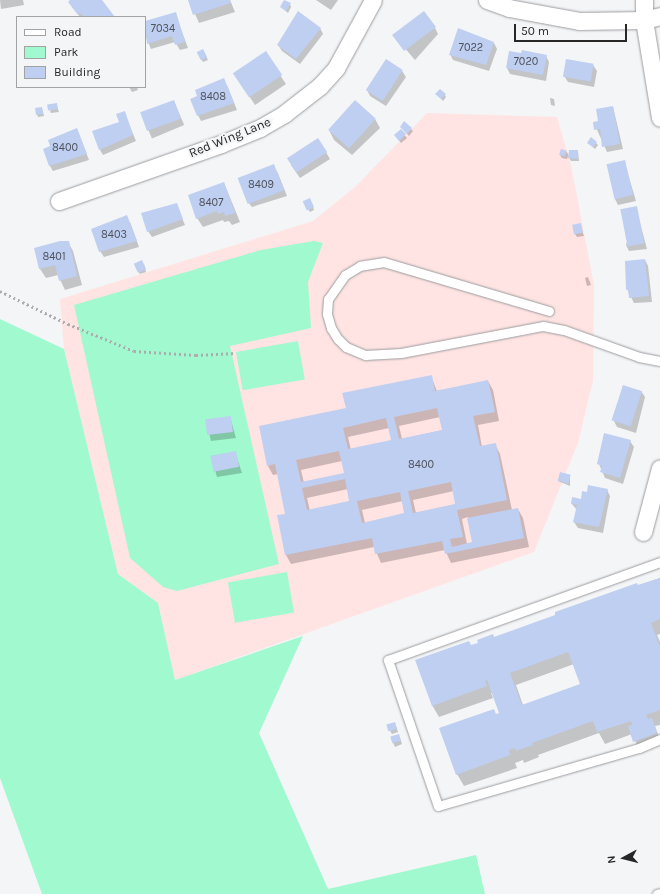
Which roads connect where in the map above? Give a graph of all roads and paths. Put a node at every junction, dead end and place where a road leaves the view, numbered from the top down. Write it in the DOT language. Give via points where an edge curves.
graph roads {
  1 [pos="373,0"];
  2 [pos="487,0"];
  3 [pos="644,0"];
  4 [pos="652,18"];
  5 [pos="660,118"];
  6 [pos="59,201"];
  7 [pos="0,291"];
  8 [pos="548,311"];
  9 [pos="236,353"];
  10 [pos="660,361"];
  11 [pos="660,468"];
  12 [pos="643,532"];
  13 [pos="660,562"];
  14 [pos="660,739"];
  1 -- 6 [label="street, Red Wing Lane" via="336,68 320,86 284,114 260,128 221,144"];
  2 -- 4 [label="street" via="509,8 579,21"];
  3 -- 4 [label="street"];
  4 -- 5 [label="street"];
  7 -- 9 [label="path" via="68,324 134,351 196,355"];
  8 -- 10 [label="lane" via="384,262 360,266 346,275 328,299 331,328 338,339 346,347 366,355 401,353 543,326 564,330 639,357"];
  11 -- 12 [label="street"];
  13 -- 14 [label="lane" via="388,660 438,806 639,748"];
}
